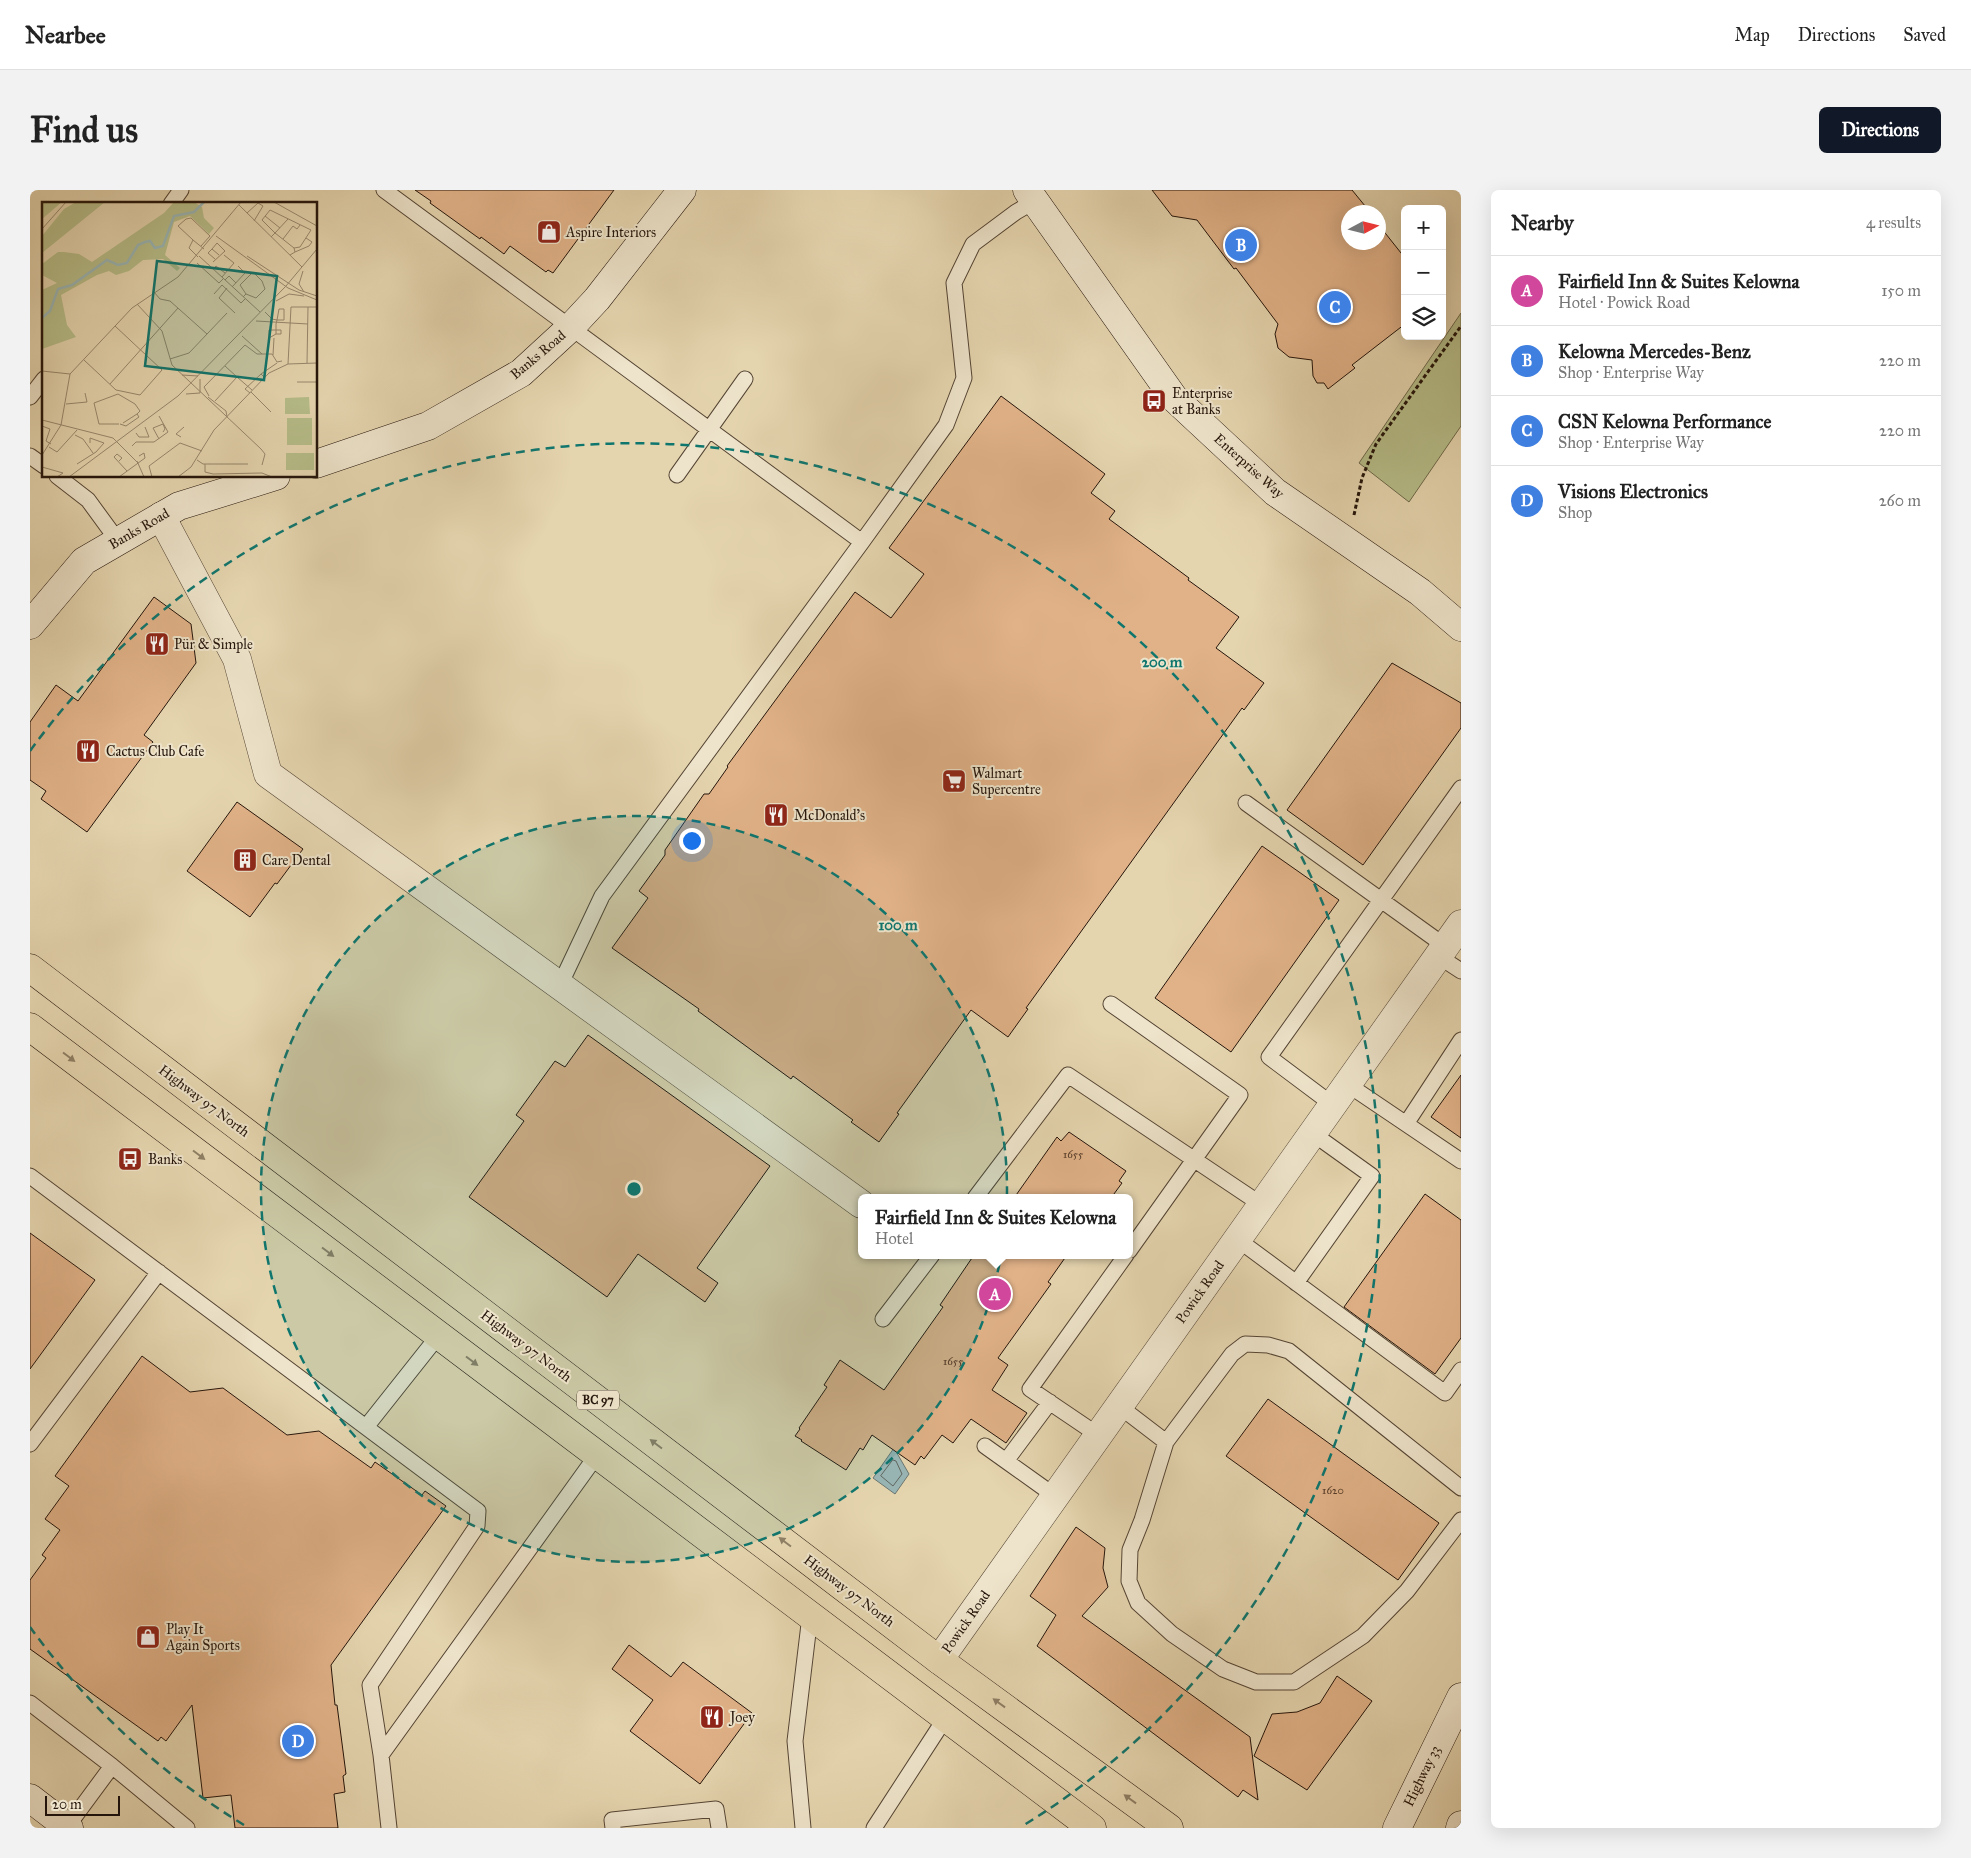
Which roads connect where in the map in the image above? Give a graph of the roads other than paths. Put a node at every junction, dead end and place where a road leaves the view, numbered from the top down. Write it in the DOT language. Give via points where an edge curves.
graph roads {
  1 [pos="181,190"];
  2 [pos="384,190"];
  3 [pos="682,190"];
  4 [pos="1032,196"];
  5 [pos="172,202"];
  6 [pos="571,327"];
  7 [pos="745,380"];
  8 [pos="42,382"];
  9 [pos="30,398"];
  10 [pos="709,429"];
  11 [pos="30,456"];
  12 [pos="318,463"];
  13 [pos="42,465"];
  14 [pos="677,475"];
  15 [pos="60,478"];
  16 [pos="270,478"];
  17 [pos="161,516"];
  18 [pos="118,541"];
  19 [pos="862,542"];
  20 [pos="30,625"];
  21 [pos="1461,627"];
  22 [pos="1461,788"];
  23 [pos="1246,803"];
  24 [pos="1380,900"];
  25 [pos="1461,924"];
  26 [pos="1442,951"];
  27 [pos="30,968"];
  28 [pos="1461,971"];
  29 [pos="560,984"];
  30 [pos="1111,1004"];
  31 [pos="30,1027"];
  32 [pos="1461,1040"];
  33 [pos="1340,1094"];
  34 [pos="1406,1124"];
  35 [pos="1312,1133"];
  36 [pos="1195,1160"];
  37 [pos="1461,1160"];
  38 [pos="30,1176"];
  39 [pos="978,1194"];
  40 [pos="858,1202"];
  41 [pos="1262,1205"];
  42 [pos="1237,1239"];
  43 [pos="1133,1245"];
  44 [pos="929,1259"];
  45 [pos="1123,1259"];
  46 [pos="159,1272"];
  47 [pos="1296,1283"];
  48 [pos="883,1319"];
  49 [pos="438,1335"];
  50 [pos="1461,1370"];
  51 [pos="1050,1402"];
  52 [pos="1119,1406"];
  53 [pos="366,1427"];
  54 [pos="1098,1436"];
  55 [pos="1166,1442"];
  56 [pos="30,1444"];
  57 [pos="985,1446"];
  58 [pos="597,1454"];
  59 [pos="1006,1461"];
  60 [pos="1461,1488"];
  61 [pos="1055,1496"];
  62 [pos="1461,1520"];
  63 [pos="810,1616"];
  64 [pos="868,1658"];
  65 [pos="940,1660"];
  66 [pos="1461,1697"];
  67 [pos="30,1703"];
  68 [pos="946,1717"];
  69 [pos="381,1755"];
  70 [pos="112,1766"];
  71 [pos="30,1798"];
  72 [pos="68,1827"];
  73 [pos="187,1828"];
  74 [pos="389,1828"];
  75 [pos="613,1828"];
  76 [pos="719,1828"];
  77 [pos="803,1828"];
  78 [pos="874,1828"];
  79 [pos="1092,1828"];
  80 [pos="1169,1828"];
  81 [pos="1397,1828"];
  1 -- 5 [label="lane"];
  2 -- 6 [label="lane"];
  3 -- 6 [label="street, Banks Road" via="597,299"];
  4 -- 19 [label="lane" via="973,244 954,283 964,378 946,425"];
  4 -- 21 [label="street, Enterprise Way" via="1174,398 1275,492 1420,592"];
  6 -- 10 [label="lane"];
  6 -- 12 [label="street, Banks Road" via="521,373 428,426"];
  7 -- 10 [label="lane"];
  8 -- 9 [label="lane"];
  10 -- 14 [label="lane"];
  10 -- 19 [label="lane"];
  11 -- 13 [label="lane"];
  15 -- 18 [label="lane" via="88,500"];
  16 -- 17 [label="street, Banks Road" via="179,506"];
  17 -- 18 [label="street, Banks Road"];
  17 -- 29 [label="street" via="237,659 268,774"];
  18 -- 20 [label="street, Banks Road" via="84,561"];
  19 -- 29 [label="lane" via="602,896"];
  22 -- 24 [label="lane"];
  23 -- 24 [label="lane"];
  24 -- 26 [label="lane"];
  24 -- 33 [label="lane" via="1269,1057"];
  25 -- 26 [label="street, Powick Road"];
  26 -- 28 [label="lane"];
  26 -- 33 [label="street, Powick Road"];
  65 -- 27 [label="highway, Highway 97 North / BC 97, one-way"];
  29 -- 40 [label="street"];
  30 -- 36 [label="lane" via="1240,1095"];
  31 -- 49 [label="highway, one-way"];
  32 -- 34 [label="lane"];
  33 -- 34 [label="lane"];
  33 -- 35 [label="street, Powick Road"];
  34 -- 37 [label="lane"];
  35 -- 41 [label="street, Powick Road"];
  35 -- 47 [label="lane" via="1372,1176"];
  36 -- 39 [label="lane" via="1068,1075"];
  36 -- 41 [label="lane"];
  36 -- 43 [label="lane"];
  38 -- 46 [label="lane"];
  41 -- 42 [label="street, Powick Road"];
  42 -- 47 [label="lane"];
  42 -- 52 [label="street, Powick Road"];
  44 -- 48 [label="lane"];
  45 -- 51 [label="lane" via="1030,1389"];
  46 -- 53 [label="lane"];
  46 -- 56 [label="lane"];
  47 -- 50 [label="lane" via="1445,1393"];
  49 -- 53 [label="lane"];
  49 -- 58 [label="highway, one-way"];
  51 -- 54 [label="lane"];
  51 -- 59 [label="lane"];
  52 -- 54 [label="street, Powick Road"];
  52 -- 55 [label="lane"];
  53 -- 69 [label="lane" via="478,1511 477,1526 370,1685"];
  54 -- 61 [label="street, Powick Road"];
  55 -- 60 [label="lane" via="1232,1354 1245,1344 1268,1345 1289,1351"];
  55 -- 62 [label="lane" via="1130,1550 1129,1581 1138,1602 1172,1634 1223,1669 1256,1682 1294,1682 1363,1636 1407,1591"];
  57 -- 59 [label="lane"];
  58 -- 63 [label="highway"];
  58 -- 69 [label="lane"];
  59 -- 61 [label="lane"];
  61 -- 65 [label="street, Powick Road"];
  63 -- 64 [label="highway"];
  63 -- 77 [label="lane" via="795,1741"];
  64 -- 65 [label="highway"];
  64 -- 68 [label="highway"];
  80 -- 65 [label="highway, Highway 97 North / BC 97, one-way"];
  66 -- 81 [label="street, Highway 33"];
  67 -- 70 [label="lane"];
  68 -- 78 [label="lane"];
  68 -- 79 [label="highway"];
  69 -- 74 [label="lane"];
  70 -- 72 [label="lane"];
  70 -- 73 [label="lane"];
  71 -- 72 [label="street"];
  75 -- 76 [label="lane" via="612,1820 716,1809"];
}
